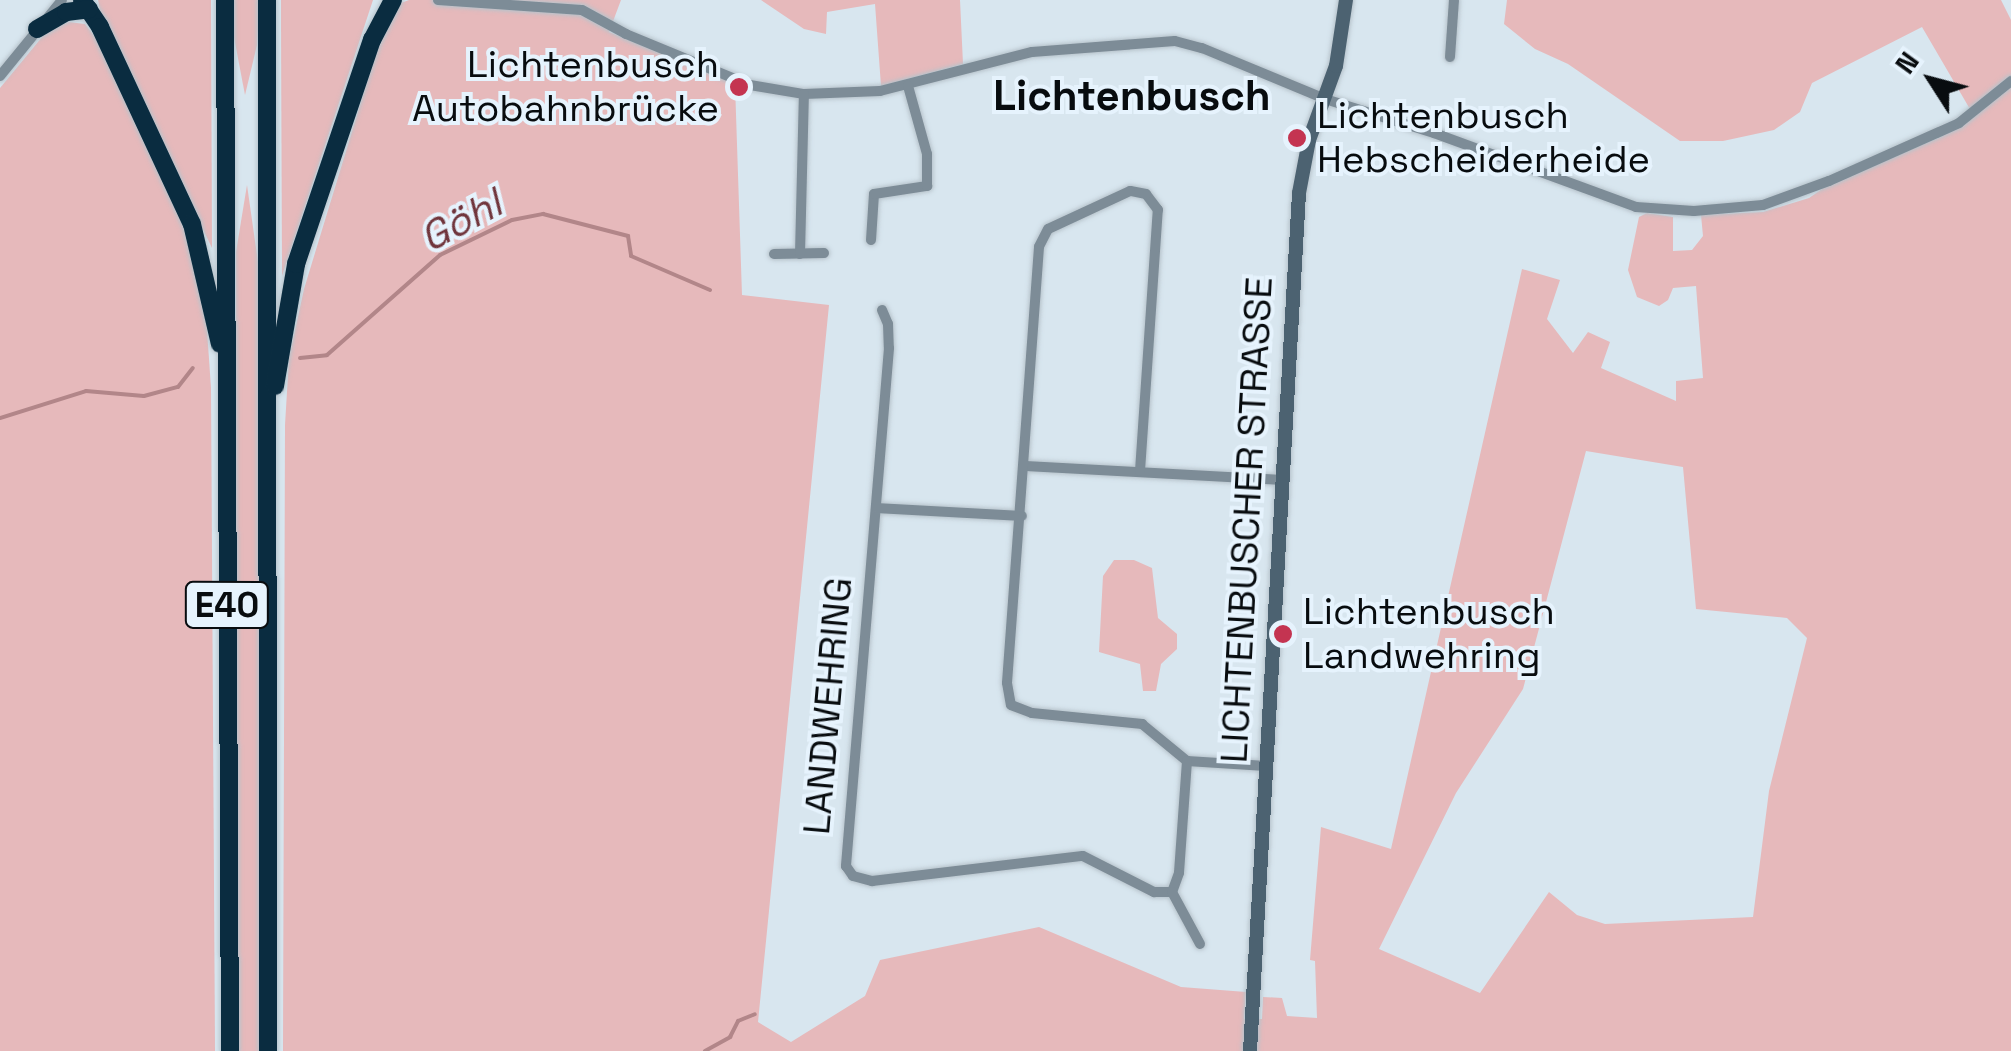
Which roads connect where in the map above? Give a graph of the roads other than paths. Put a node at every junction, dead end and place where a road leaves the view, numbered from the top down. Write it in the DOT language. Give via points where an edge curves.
graph roads {
  1 [pos="62,0"];
  2 [pos="225,0"];
  3 [pos="267,0"];
  4 [pos="380,0"];
  5 [pos="393,0"];
  6 [pos="438,0"];
  7 [pos="1346,0"];
  8 [pos="1454,0"];
  9 [pos="86,5"];
  10 [pos="37,30"];
  11 [pos="372,40"];
  12 [pos="1450,58"];
  13 [pos="0,76"];
  14 [pos="2011,81"];
  15 [pos="908,86"];
  16 [pos="804,94"];
  17 [pos="1324,100"];
  18 [pos="872,240"];
  19 [pos="824,253"];
  20 [pos="774,254"];
  21 [pos="800,254"];
  22 [pos="882,310"];
  23 [pos="226,364"];
  24 [pos="267,411"];
  25 [pos="1026,466"];
  26 [pos="1140,471"];
  27 [pos="1282,480"];
  28 [pos="876,508"];
  29 [pos="1022,516"];
  30 [pos="1187,761"];
  31 [pos="1266,766"];
  32 [pos="1172,892"];
  33 [pos="1200,944"];
  34 [pos="230,1051"];
  35 [pos="268,1051"];
  36 [pos="1250,1051"];
  1 -- 10 [label="street"];
  2 -- 23 [label="highway, E40"];
  3 -- 24 [label="highway, E40"];
  4 -- 11 [label="highway"];
  5 -- 11 [label="highway"];
  6 -- 16 [label="street" via="582,10 750,85"];
  7 -- 17 [label="street, LICHTENBUSCHER STRASSE"];
  8 -- 12 [label="street"];
  9 -- 10 [label="highway"];
  9 -- 23 [label="highway" via="192,224"];
  10 -- 13 [label="street"];
  11 -- 24 [label="highway" via="288,292 279,372"];
  14 -- 17 [label="street" via="1959,123 1829,181 1764,204 1694,212 1636,207"];
  15 -- 16 [label="street"];
  15 -- 17 [label="street" via="1032,52 1158,40 1202,48"];
  15 -- 18 [label="street" via="927,154 926,186 874,194"];
  16 -- 21 [label="street"];
  17 -- 27 [label="street, LICHTENBUSCHER STRASSE" via="1308,140 1299,193"];
  19 -- 21 [label="street"];
  20 -- 21 [label="street"];
  22 -- 28 [label="street, LANDWEHRING" via="889,348"];
  23 -- 34 [label="highway, E40"];
  24 -- 35 [label="highway, E40"];
  25 -- 26 [label="street"];
  25 -- 26 [label="street" via="1042,236 1130,191 1146,194 1158,210"];
  25 -- 29 [label="street"];
  26 -- 27 [label="street"];
  27 -- 31 [label="street, LICHTENBUSCHER STRASSE"];
  28 -- 29 [label="street"];
  28 -- 32 [label="street, LANDWEHRING" via="844,854 853,876 872,881 1083,856 1154,892"];
  29 -- 30 [label="street" via="1007,683 1011,705 1142,724"];
  30 -- 31 [label="street"];
  30 -- 32 [label="street" via="1180,873"];
  31 -- 36 [label="street, LICHTENBUSCHER STRASSE"];
  32 -- 33 [label="street"];
}
